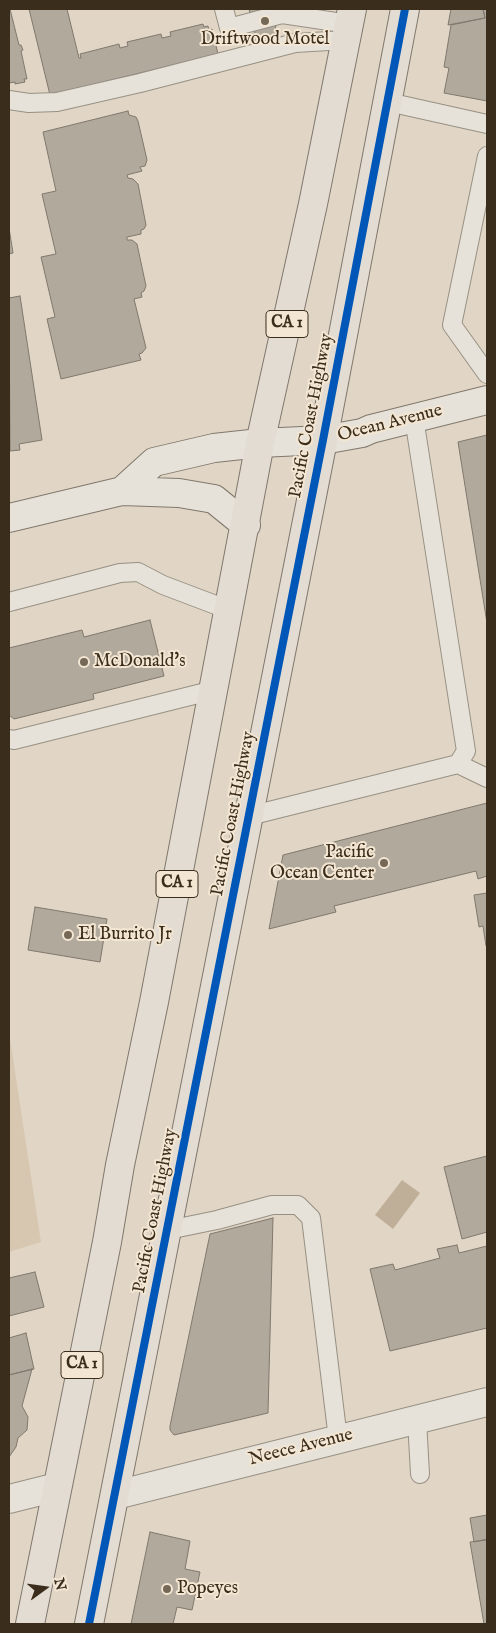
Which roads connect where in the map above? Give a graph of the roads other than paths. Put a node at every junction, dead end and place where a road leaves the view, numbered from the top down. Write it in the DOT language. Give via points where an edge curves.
graph roads {
  1 [pos="224,9"];
  2 [pos="405,9"];
  3 [pos="349,24"];
  4 [pos="9,100"];
  5 [pos="388,102"];
  6 [pos="487,124"];
  7 [pos="487,156"];
  8 [pos="487,374"];
  9 [pos="487,400"];
  10 [pos="414,418"];
  11 [pos="323,440"];
  12 [pos="260,443"];
  13 [pos="122,491"];
  14 [pos="9,518"];
  15 [pos="246,525"];
  16 [pos="9,602"];
  17 [pos="229,610"];
  18 [pos="214,690"];
  19 [pos="9,739"];
  20 [pos="458,764"];
  21 [pos="487,778"];
  22 [pos="249,816"];
  23 [pos="168,1230"];
  24 [pos="487,1402"];
  25 [pos="417,1420"];
  26 [pos="338,1439"];
  27 [pos="420,1474"];
  28 [pos="57,1487"];
  29 [pos="116,1495"];
  30 [pos="9,1500"];
  31 [pos="30,1624"];
  32 [pos="89,1624"];
  1 -- 3 [label="lane" via="229,28 282,14"];
  2 -- 5 [label="highway, Pacific Coast Highway"];
  3 -- 4 [label="lane" via="295,43 112,90 57,102"];
  3 -- 12 [label="highway, CA 1"];
  5 -- 6 [label="lane"];
  5 -- 11 [label="highway, Pacific Coast Highway"];
  7 -- 8 [label="lane" via="452,325"];
  9 -- 10 [label="street, Ocean Avenue"];
  10 -- 11 [label="street, Ocean Avenue"];
  10 -- 20 [label="lane" via="466,751"];
  11 -- 12 [label="street, Ocean Avenue"];
  11 -- 22 [label="highway, Pacific Coast Highway"];
  12 -- 13 [label="street, Ocean Avenue" via="214,448 154,462"];
  12 -- 15 [label="highway, CA 1"];
  13 -- 14 [label="street, Ocean Avenue"];
  13 -- 15 [label="street" via="214,498"];
  15 -- 17 [label="highway, CA 1"];
  16 -- 17 [label="lane" via="120,573 138,572"];
  17 -- 18 [label="highway, CA 1"];
  18 -- 19 [label="lane"];
  18 -- 28 [label="highway, CA 1"];
  20 -- 21 [label="lane"];
  20 -- 22 [label="lane"];
  22 -- 23 [label="highway, Pacific Coast Highway"];
  23 -- 26 [label="lane" via="272,1204 298,1205 311,1218"];
  23 -- 29 [label="highway, Pacific Coast Highway"];
  24 -- 25 [label="street, Neece Avenue"];
  25 -- 26 [label="street, Neece Avenue"];
  25 -- 27 [label="lane"];
  26 -- 29 [label="street, Neece Avenue"];
  28 -- 30 [label="street"];
  28 -- 31 [label="highway, CA 1"];
  29 -- 32 [label="highway, Pacific Coast Highway"];
}
